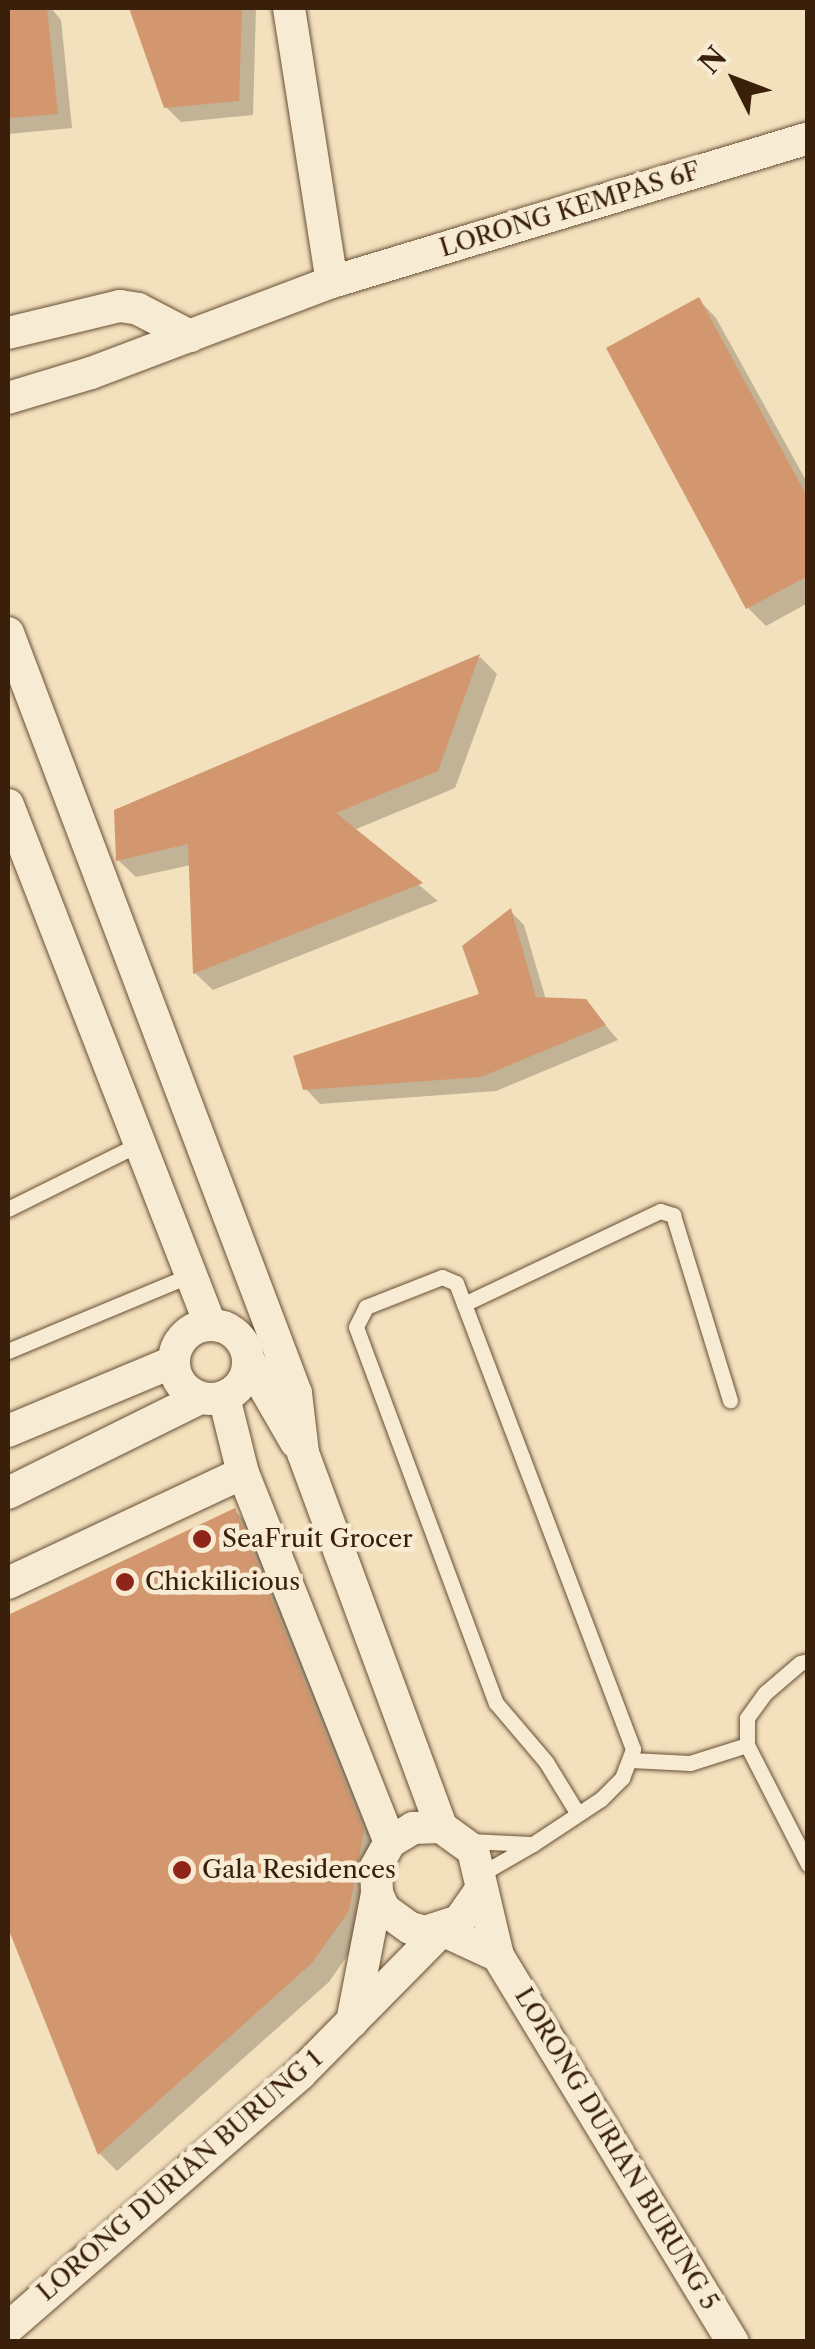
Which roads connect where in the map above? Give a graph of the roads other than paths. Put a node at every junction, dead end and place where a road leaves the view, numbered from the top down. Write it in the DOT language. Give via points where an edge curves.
graph roads {
  1 [pos="289,8"];
  2 [pos="808,138"];
  3 [pos="332,282"];
  4 [pos="8,333"];
  5 [pos="190,336"];
  6 [pos="8,398"];
  7 [pos="8,633"];
  8 [pos="8,805"];
  9 [pos="139,1144"];
  10 [pos="8,1209"];
  11 [pos="232,1224"];
  12 [pos="191,1275"];
  13 [pos="464,1304"];
  14 [pos="231,1339"];
  15 [pos="8,1351"];
  16 [pos="173,1362"];
  17 [pos="212,1398"];
  18 [pos="730,1400"];
  19 [pos="8,1431"];
  20 [pos="303,1453"];
  21 [pos="243,1473"];
  22 [pos="8,1492"];
  23 [pos="8,1583"];
  24 [pos="808,1661"];
  25 [pos="747,1745"];
  26 [pos="631,1760"];
  27 [pos="578,1814"];
  28 [pos="453,1834"];
  29 [pos="390,1842"];
  30 [pos="533,1844"];
  31 [pos="808,1864"];
  32 [pos="480,1883"];
  33 [pos="377,1894"];
  34 [pos="442,1930"];
  35 [pos="498,1956"];
  36 [pos="352,2022"];
  37 [pos="8,2328"];
  38 [pos="733,2342"];
  1 -- 3 [label="street"];
  2 -- 3 [label="street, LORONG KEMPAS 6F"];
  3 -- 5 [label="street, LORONG KEMPAS 6F"];
  4 -- 5 [label="street" via="120,306"];
  5 -- 6 [label="street, LORONG KEMPAS 6F"];
  7 -- 11 [label="street"];
  8 -- 9 [label="street"];
  9 -- 10 [label="lane"];
  9 -- 12 [label="street"];
  11 -- 14 [label="street" via="238,1304"];
  11 -- 20 [label="street" via="296,1393"];
  12 -- 14 [label="street"];
  12 -- 15 [label="lane"];
  13 -- 18 [label="lane" via="660,1211 673,1216"];
  13 -- 26 [label="lane" via="633,1749"];
  13 -- 27 [label="lane" via="456,1283 442,1277 366,1307 356,1327 496,1704 546,1762"];
  14 -- 16 [label="street" via="198,1326 180,1340"];
  14 -- 17 [label="street" via="242,1382"];
  14 -- 20 [label="street"];
  16 -- 17 [label="street" via="180,1384"];
  16 -- 19 [label="street"];
  17 -- 21 [label="street"];
  17 -- 22 [label="street"];
  20 -- 28 [label="street"];
  21 -- 23 [label="street"];
  21 -- 29 [label="street"];
  24 -- 25 [label="lane" via="765,1693 746,1718"];
  25 -- 26 [label="lane" via="690,1763"];
  25 -- 31 [label="lane"];
  26 -- 27 [label="lane" via="600,1799"];
  27 -- 30 [label="lane"];
  28 -- 29 [label="street" via="413,1828"];
  28 -- 30 [label="lane"];
  28 -- 32 [label="street"];
  29 -- 33 [label="street" via="376,1866"];
  30 -- 32 [label="lane"];
  32 -- 34 [label="street" via="459,1921"];
  32 -- 35 [label="street, LORONG DURIAN BURUNG 5"];
  33 -- 34 [label="street" via="395,1921"];
  33 -- 36 [label="street"];
  34 -- 35 [label="street"];
  34 -- 36 [label="street, LORONG DURIAN BURUNG 1"];
  35 -- 38 [label="street, LORONG DURIAN BURUNG 5"];
  36 -- 37 [label="street, LORONG DURIAN BURUNG 1"];
}
